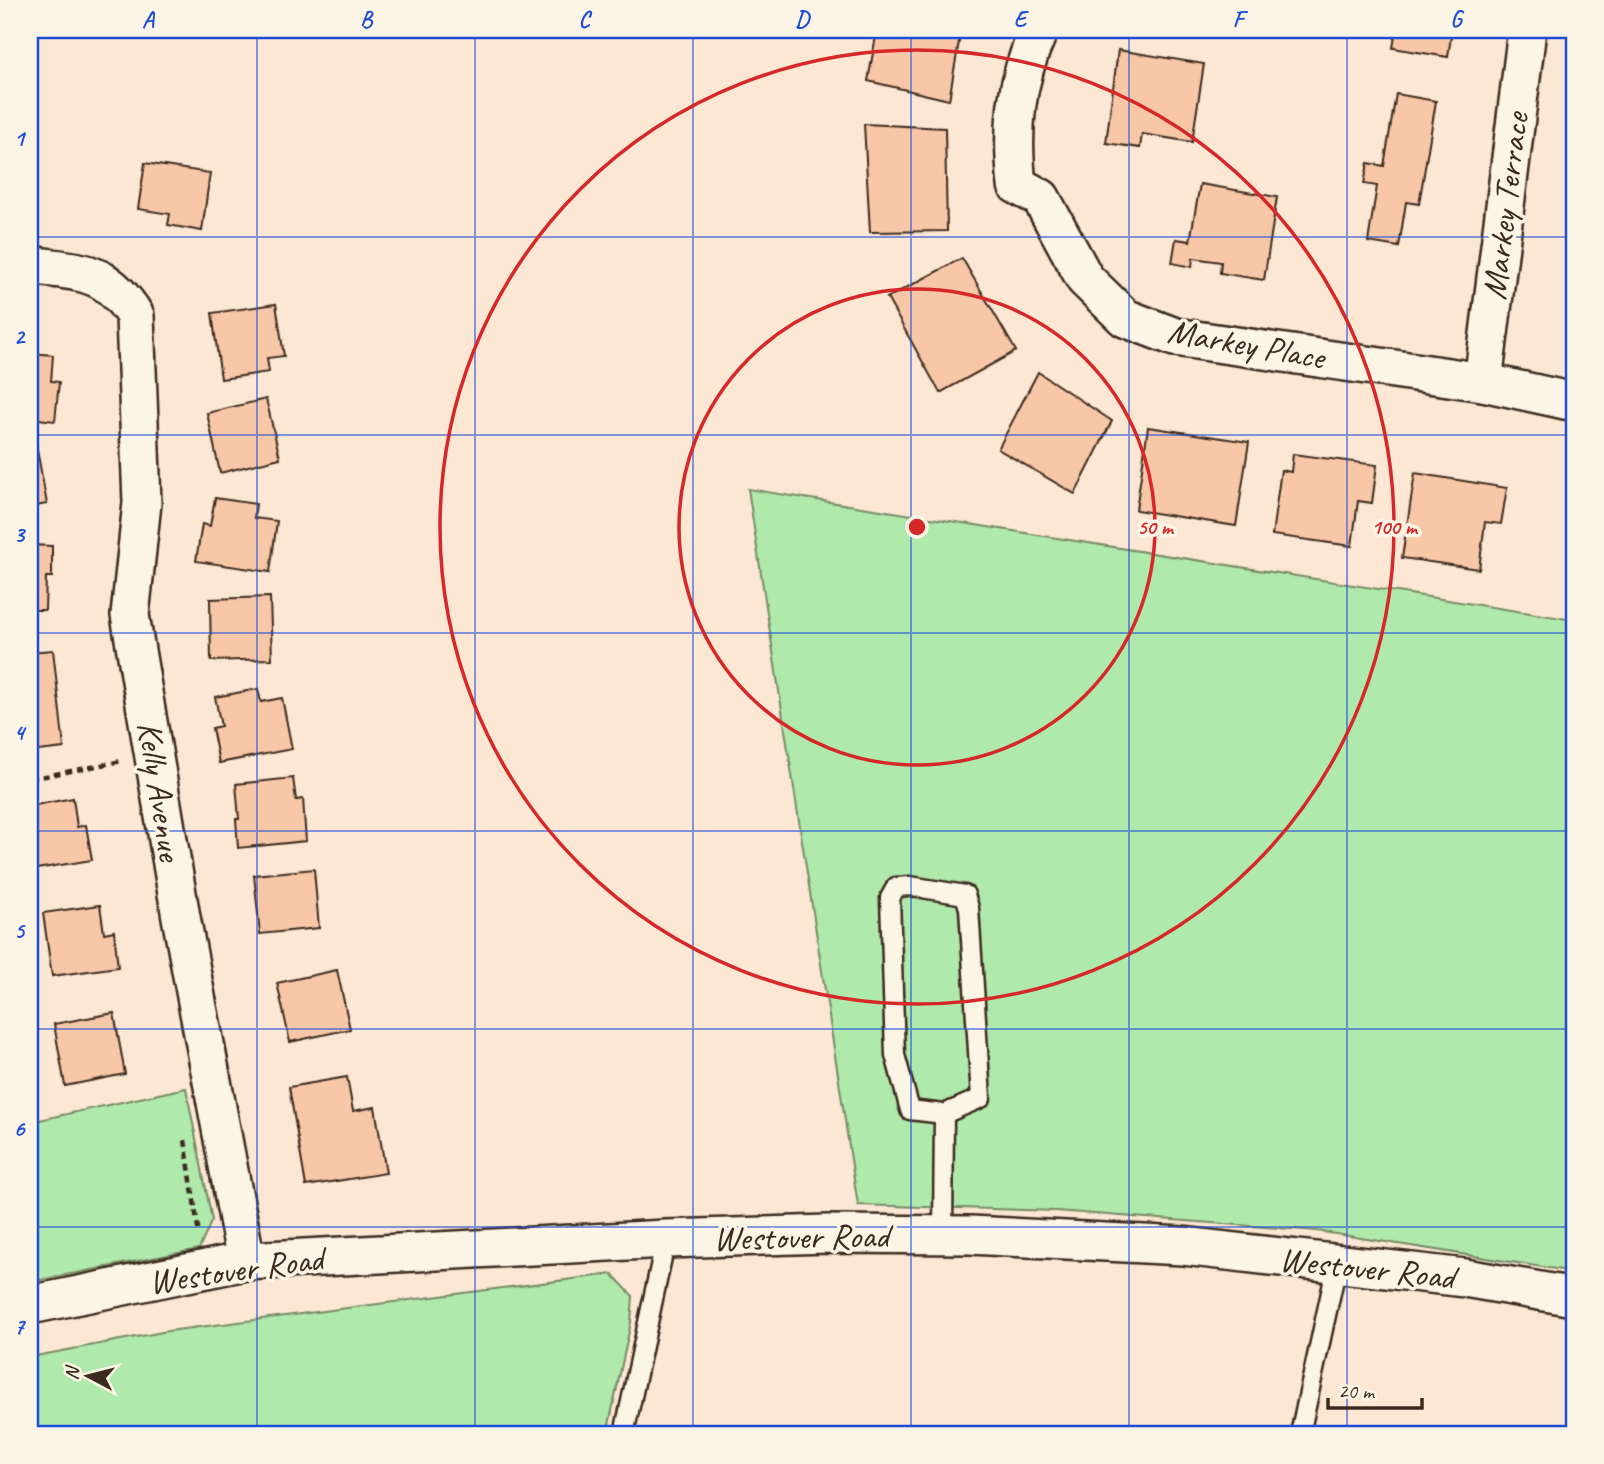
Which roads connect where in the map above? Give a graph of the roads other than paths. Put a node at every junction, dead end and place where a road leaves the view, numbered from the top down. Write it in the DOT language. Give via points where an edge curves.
graph roads {
  1 [pos="1039,30"];
  2 [pos="1527,30"];
  3 [pos="30,265"];
  4 [pos="1483,382"];
  5 [pos="1574,402"];
  6 [pos="944,1114"];
  7 [pos="943,1235"];
  8 [pos="666,1239"];
  9 [pos="246,1261"];
  10 [pos="1337,1265"];
  11 [pos="1574,1297"];
  12 [pos="30,1305"];
  13 [pos="624,1434"];
  14 [pos="1300,1434"];
  1 -- 4 [label="street, Markey Place" via="1024,62 1015,102 1017,185 1041,198 1084,279 1125,318 1175,337"];
  2 -- 4 [label="street, Markey Terrace"];
  3 -- 9 [label="street, Kelly Avenue" via="90,274 119,290 135,316 142,503 130,615"];
  4 -- 5 [label="street, Markey Place"];
  6 -- 6 [label="lane" via="981,1098 969,908 965,895 896,887 890,898 895,1055 911,1110"];
  6 -- 7 [label="lane"];
  7 -- 8 [label="street, Westover Road"];
  7 -- 10 [label="street, Westover Road" via="1183,1246"];
  8 -- 9 [label="street, Westover Road"];
  8 -- 13 [label="lane"];
  9 -- 12 [label="street, Westover Road"];
  10 -- 11 [label="street, Westover Road" via="1465,1278"];
  10 -- 14 [label="lane"];
}
